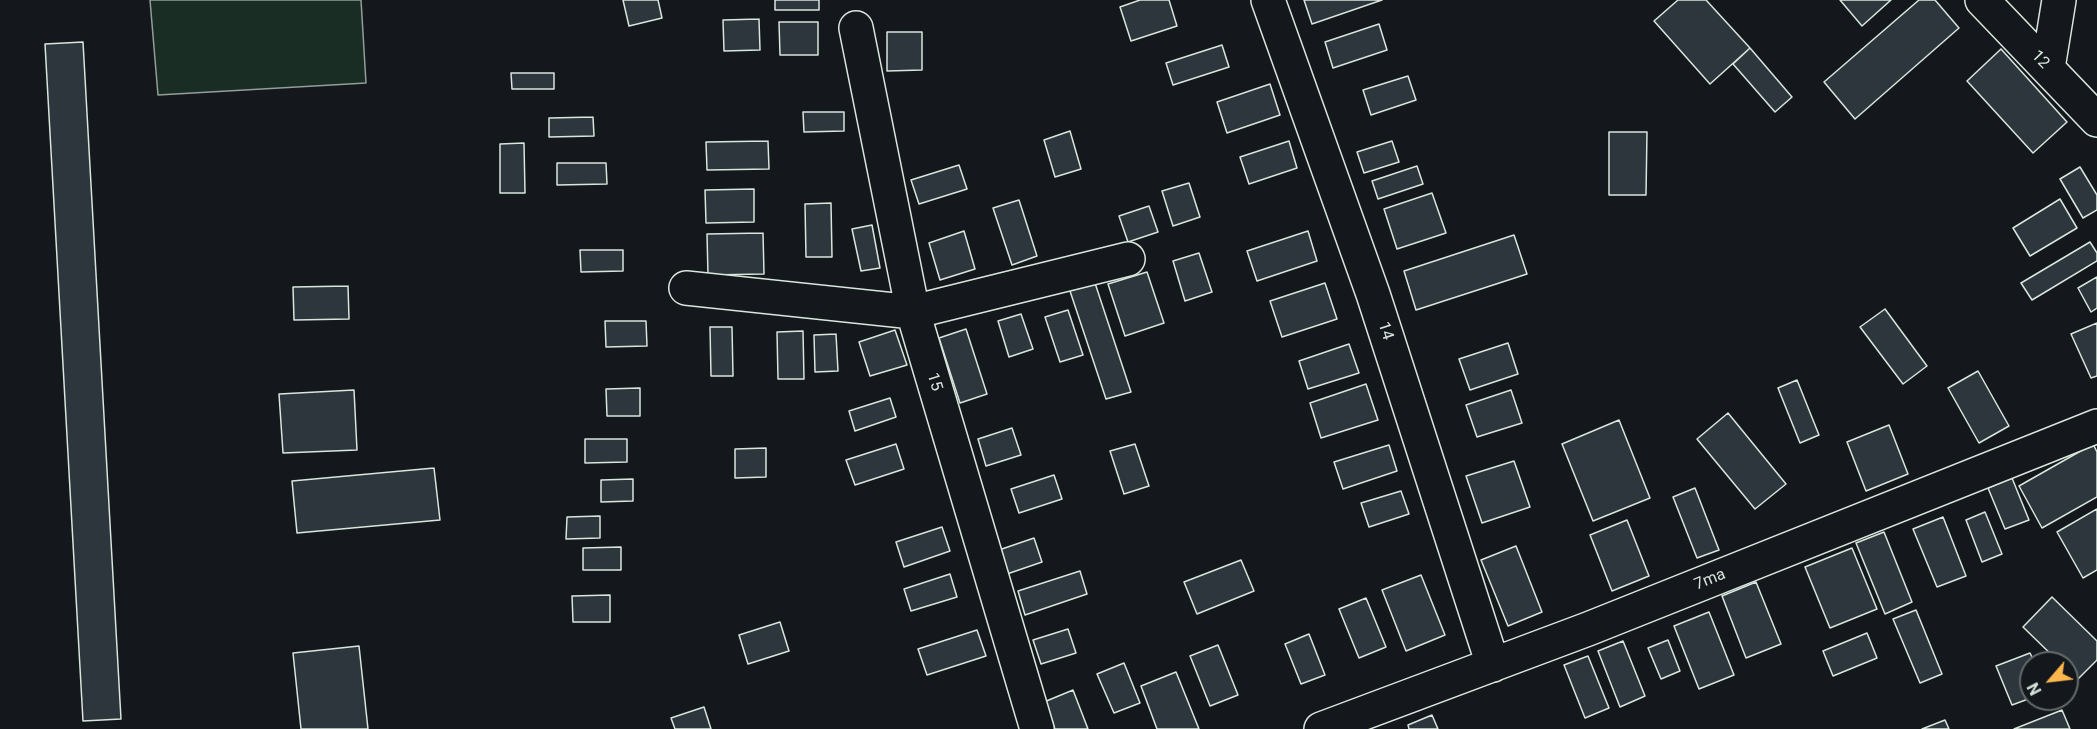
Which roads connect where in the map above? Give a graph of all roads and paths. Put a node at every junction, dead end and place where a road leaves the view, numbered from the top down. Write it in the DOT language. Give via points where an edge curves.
graph roads {
  1 [pos="1268,0"];
  2 [pos="1982,0"];
  3 [pos="2059,0"];
  4 [pos="856,28"];
  5 [pos="2048,68"];
  6 [pos="2097,120"];
  7 [pos="1128,259"];
  8 [pos="686,288"];
  9 [pos="913,312"];
  10 [pos="2097,426"];
  11 [pos="1494,665"];
  12 [pos="1037,729"];
  13 [pos="1321,729"];
  1 -- 11 [label="street, 14" via="1373,294"];
  2 -- 5 [label="street, 12"];
  3 -- 5 [label="street"];
  4 -- 9 [label="street, 15"];
  5 -- 6 [label="street, 12"];
  7 -- 9 [label="street"];
  8 -- 9 [label="street"];
  9 -- 12 [label="street, 15"];
  10 -- 11 [label="street, 7ma"];
  11 -- 13 [label="street, 7ma"];
}
